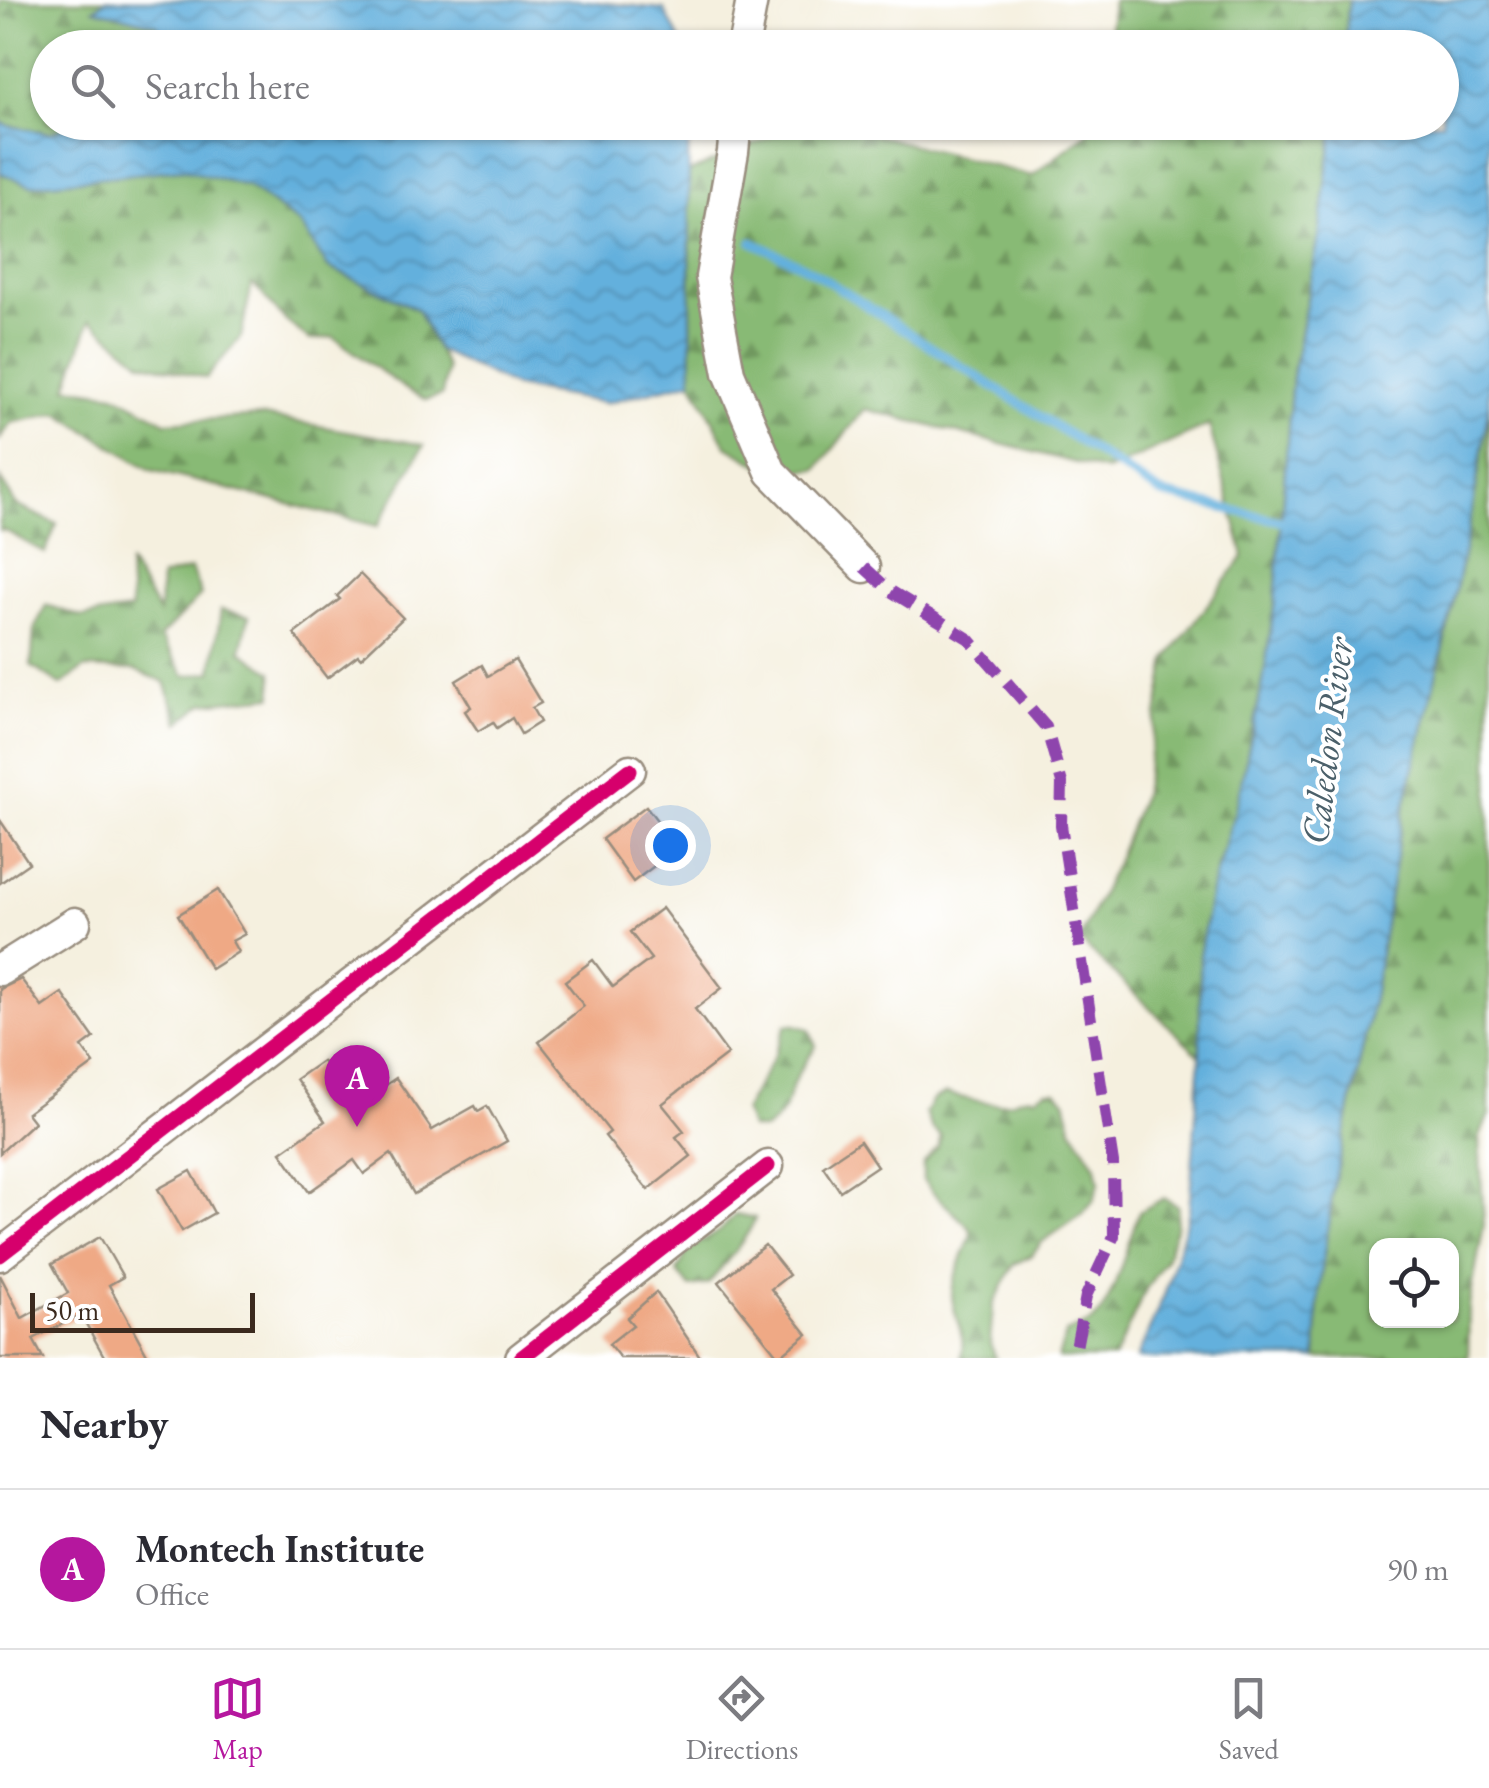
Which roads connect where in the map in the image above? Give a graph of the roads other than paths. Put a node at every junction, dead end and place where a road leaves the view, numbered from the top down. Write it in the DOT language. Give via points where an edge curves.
graph roads {
  1 [pos="752,0"];
  2 [pos="746,30"];
  3 [pos="735,140"];
  4 [pos="864,568"];
  5 [pos="630,770"];
  6 [pos="75,923"];
  7 [pos="0,970"];
  8 [pos="768,1166"];
  9 [pos="0,1255"];
  10 [pos="521,1358"];
  1 -- 2 [label="street"];
  3 -- 4 [label="street" via="712,276 729,373 771,472"];
  5 -- 9 [label="street"];
  6 -- 7 [label="street"];
  8 -- 10 [label="street"];
}
